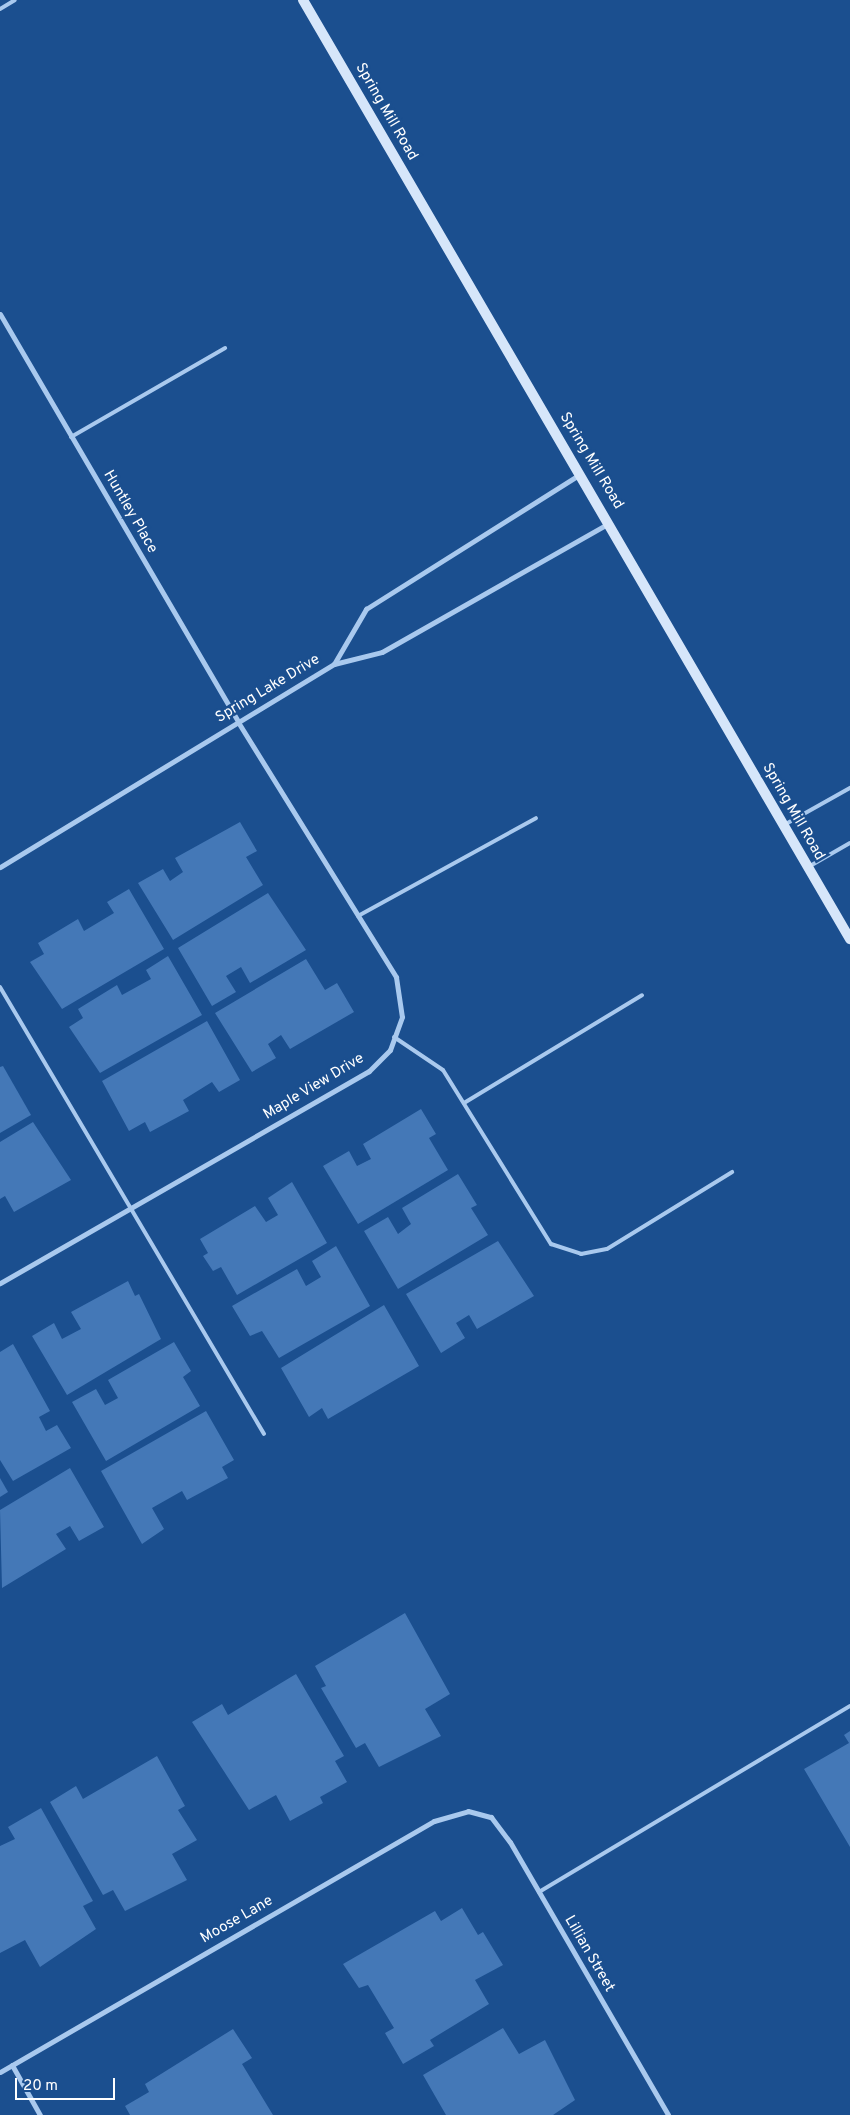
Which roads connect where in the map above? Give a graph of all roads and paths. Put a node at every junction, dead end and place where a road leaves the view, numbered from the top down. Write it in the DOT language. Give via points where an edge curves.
graph roads {
  1 [pos="15,0"];
  2 [pos="303,0"];
  3 [pos="0,9"];
  4 [pos="0,314"];
  5 [pos="225,348"];
  6 [pos="71,437"];
  7 [pos="581,474"];
  8 [pos="610,522"];
  9 [pos="334,664"];
  10 [pos="238,722"];
  11 [pos="850,788"];
  12 [pos="536,818"];
  13 [pos="784,825"];
  14 [pos="850,842"];
  15 [pos="0,867"];
  16 [pos="808,867"];
  17 [pos="358,916"];
  18 [pos="850,940"];
  19 [pos="0,987"];
  20 [pos="642,995"];
  21 [pos="394,1037"];
  22 [pos="464,1104"];
  23 [pos="732,1172"];
  24 [pos="131,1208"];
  25 [pos="0,1283"];
  26 [pos="264,1434"];
  27 [pos="850,1706"];
  28 [pos="480,1812"];
  29 [pos="540,1892"];
  30 [pos="12,2065"];
  31 [pos="0,2072"];
  32 [pos="40,2115"];
  33 [pos="668,2115"];
  1 -- 3 [label="lane"];
  2 -- 7 [label="street, Spring Mill Road"];
  4 -- 6 [label="street, Huntley Place"];
  5 -- 6 [label="lane"];
  6 -- 10 [label="street, Huntley Place"];
  7 -- 8 [label="street, Spring Mill Road"];
  7 -- 9 [label="street" via="366,609"];
  8 -- 9 [label="street, Spring Lake Drive" via="382,652"];
  8 -- 13 [label="street, Spring Mill Road"];
  9 -- 10 [label="street, Spring Lake Drive"];
  10 -- 15 [label="street, Spring Lake Drive"];
  10 -- 17 [label="street, Maple View Drive"];
  11 -- 13 [label="lane"];
  12 -- 17 [label="lane"];
  13 -- 16 [label="street, Spring Mill Road"];
  14 -- 16 [label="lane"];
  16 -- 18 [label="street, Spring Mill Road"];
  17 -- 21 [label="street, Maple View Drive" via="396,976 402,1017"];
  19 -- 24 [label="lane"];
  20 -- 22 [label="lane"];
  21 -- 22 [label="lane" via="443,1070"];
  21 -- 24 [label="street, Maple View Drive" via="390,1050 369,1071"];
  22 -- 23 [label="lane" via="551,1244 582,1254 607,1249"];
  24 -- 25 [label="street, Maple View Drive"];
  24 -- 26 [label="lane"];
  27 -- 29 [label="lane"];
  28 -- 29 [label="street, Lillian Street" via="491,1817 510,1842"];
  28 -- 30 [label="street, Moose Lane" via="468,1811 434,1821"];
  29 -- 33 [label="street, Lillian Street"];
  30 -- 31 [label="street, Moose Lane"];
  30 -- 32 [label="street"];
}
